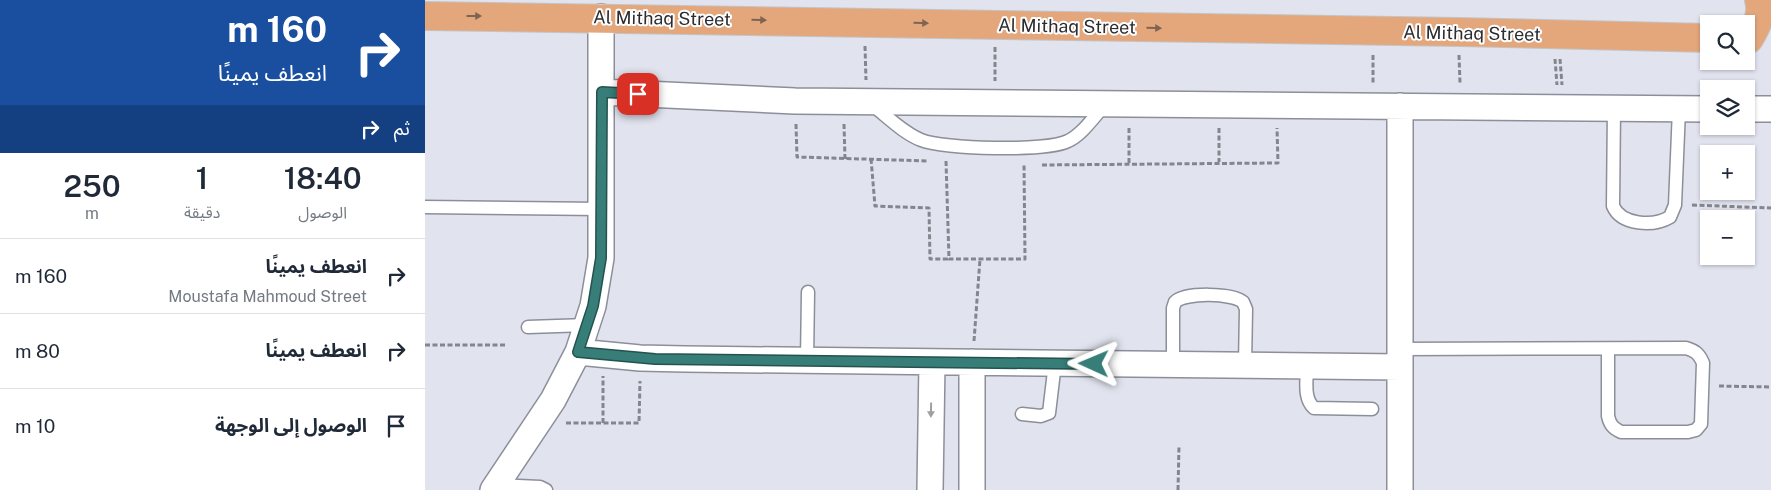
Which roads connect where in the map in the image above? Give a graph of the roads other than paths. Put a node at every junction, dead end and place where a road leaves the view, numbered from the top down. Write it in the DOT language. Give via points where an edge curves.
graph roads {
  1 [pos="1759,0"];
  2 [pos="425,16"];
  3 [pos="601,17"];
  4 [pos="1700,38"];
  5 [pos="1755,39"];
  6 [pos="602,92"];
  7 [pos="855,100"];
  8 [pos="1118,103"];
  9 [pos="1400,106"];
  10 [pos="1614,108"];
  11 [pos="1679,108"];
  12 [pos="1700,109"];
  13 [pos="1755,109"];
  14 [pos="1771,110"];
  15 [pos="425,207"];
  16 [pos="602,209"];
  17 [pos="807,292"];
  18 [pos="587,325"];
  19 [pos="528,327"];
  20 [pos="1608,349"];
  21 [pos="578,352"];
  22 [pos="1400,358"];
  23 [pos="807,360"];
  24 [pos="932,362"];
  25 [pos="972,362"];
  26 [pos="1055,363"];
  27 [pos="1173,364"];
  28 [pos="1245,365"];
  29 [pos="1307,366"];
  30 [pos="1372,409"];
  31 [pos="1022,414"];
  32 [pos="495,487"];
  33 [pos="546,490"];
  34 [pos="930,490"];
  35 [pos="972,490"];
  36 [pos="1400,490"];
  1 -- 5 [label="main road"];
  2 -- 3 [label="main road, Al Mithaq Street, one-way"];
  3 -- 4 [label="main road, Al Mithaq Street, one-way"];
  3 -- 6 [label="street"];
  6 -- 7 [label="street" via="795,101"];
  6 -- 16 [label="street"];
  7 -- 8 [label="street"];
  7 -- 8 [label="lane" via="921,140 945,146 1024,147 1069,140"];
  8 -- 9 [label="street"];
  9 -- 10 [label="street"];
  9 -- 22 [label="street"];
  10 -- 11 [label="street"];
  10 -- 11 [label="lane" via="1613,206 1616,214 1631,222 1657,222 1670,217 1675,205"];
  11 -- 12 [label="street"];
  13 -- 14 [label="street"];
  15 -- 16 [label="lane"];
  16 -- 18 [label="street" via="601,258"];
  17 -- 23 [label="lane"];
  18 -- 19 [label="lane"];
  18 -- 21 [label="street"];
  20 -- 20 [label="lane" via="1694,350 1703,363 1703,417 1696,430 1621,432 1614,429 1609,423"];
  20 -- 22 [label="lane"];
  21 -- 23 [label="street" via="640,358"];
  21 -- 32 [label="street" via="553,400"];
  22 -- 29 [label="street"];
  22 -- 36 [label="street"];
  23 -- 24 [label="street"];
  24 -- 25 [label="street"];
  24 -- 34 [label="street, one-way"];
  25 -- 26 [label="street"];
  25 -- 35 [label="street"];
  26 -- 27 [label="street"];
  26 -- 31 [label="lane" via="1049,412 1041,416"];
  27 -- 28 [label="street"];
  27 -- 28 [label="lane" via="1175,302 1179,298 1195,296 1232,296 1243,302 1245,309"];
  28 -- 29 [label="street"];
  29 -- 30 [label="lane" via="1307,397 1314,408"];
  32 -- 33 [label="lane" via="540,487"];
}
